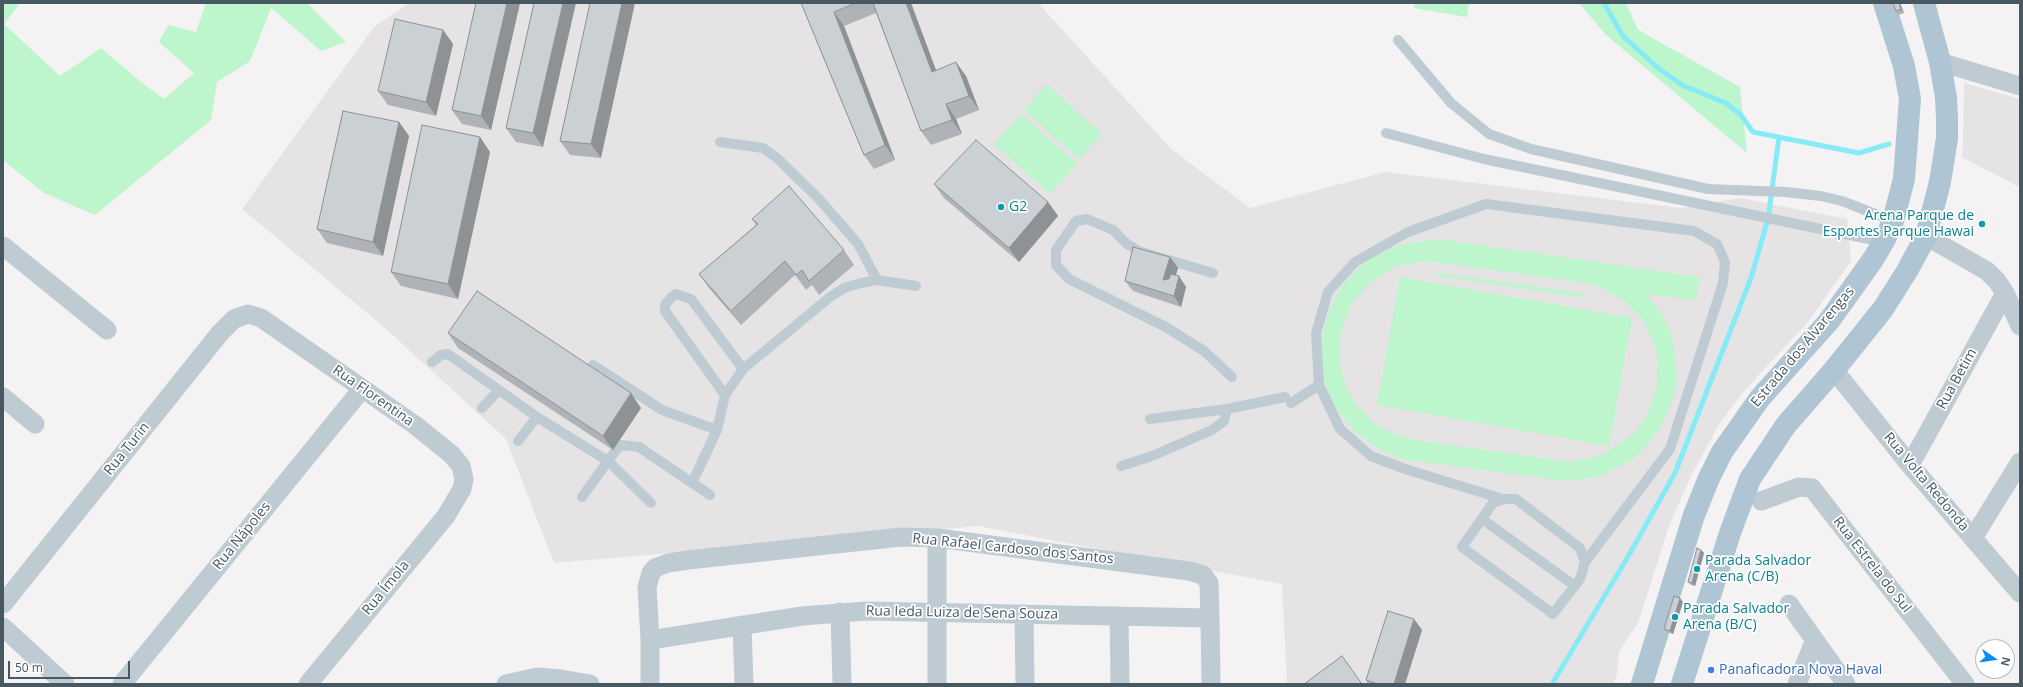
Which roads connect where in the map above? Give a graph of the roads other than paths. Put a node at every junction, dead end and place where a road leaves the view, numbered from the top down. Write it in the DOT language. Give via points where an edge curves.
graph roads {
  1 [pos="1884,3"];
  2 [pos="1924,3"];
  3 [pos="1398,40"];
  4 [pos="1940,62"];
  5 [pos="2020,86"];
  6 [pos="1386,133"];
  7 [pos="720,142"];
  8 [pos="1893,220"];
  9 [pos="1926,236"];
  10 [pos="1883,242"];
  11 [pos="3,246"];
  12 [pos="1213,274"];
  13 [pos="877,280"];
  14 [pos="916,286"];
  15 [pos="2005,293"];
  16 [pos="261,318"];
  17 [pos="2020,326"];
  18 [pos="107,330"];
  19 [pos="432,362"];
  20 [pos="593,365"];
  21 [pos="743,369"];
  22 [pos="1834,370"];
  23 [pos="1232,377"];
  24 [pos="1319,385"];
  25 [pos="362,389"];
  26 [pos="498,390"];
  27 [pos="725,395"];
  28 [pos="3,397"];
  29 [pos="482,408"];
  30 [pos="1227,409"];
  31 [pos="537,416"];
  32 [pos="1150,419"];
  33 [pos="35,424"];
  34 [pos="717,430"];
  35 [pos="518,442"];
  36 [pos="608,461"];
  37 [pos="2020,462"];
  38 [pos="1910,465"];
  39 [pos="1121,466"];
  40 [pos="692,483"];
  41 [pos="462,489"];
  42 [pos="710,495"];
  43 [pos="582,497"];
  44 [pos="1503,499"];
  45 [pos="1761,501"];
  46 [pos="651,503"];
  47 [pos="1482,519"];
  48 [pos="937,538"];
  49 [pos="1973,538"];
  50 [pos="1585,562"];
  51 [pos="1575,586"];
  52 [pos="2020,593"];
  53 [pos="3,604"];
  54 [pos="1789,604"];
  55 [pos="938,611"];
  56 [pos="840,612"];
  57 [pos="1024,614"];
  58 [pos="1119,616"];
  59 [pos="1210,618"];
  60 [pos="742,625"];
  61 [pos="3,627"];
  62 [pos="650,640"];
  63 [pos="1814,642"];
  64 [pos="1645,681"];
  65 [pos="65,684"];
  66 [pos="122,684"];
  67 [pos="308,684"];
  68 [pos="506,684"];
  69 [pos="590,684"];
  70 [pos="650,684"];
  71 [pos="744,684"];
  72 [pos="842,684"];
  73 [pos="937,684"];
  74 [pos="1026,684"];
  75 [pos="1120,684"];
  76 [pos="1211,684"];
  77 [pos="1682,684"];
  78 [pos="1797,684"];
  79 [pos="1846,684"];
  80 [pos="1965,684"];
  1 -- 8 [label="main road, Estrada dos Alvarengas" via="1904,66 1910,99 1904,179"];
  2 -- 4 [label="main road"];
  3 -- 8 [label="lane" via="1451,103 1489,134 1531,149 1708,189 1786,192 1842,201"];
  4 -- 5 [label="street"];
  4 -- 9 [label="main road" via="1946,98 1947,138 1940,182"];
  6 -- 10 [label="lane" via="1484,160"];
  7 -- 13 [label="lane" via="763,148 777,158 819,199 853,238"];
  8 -- 10 [label="main road, Estrada dos Alvarengas"];
  9 -- 15 [label="street" via="1987,271"];
  9 -- 22 [label="main road" via="1883,309"];
  10 -- 64 [label="main road, Estrada dos Alvarengas" via="1829,321 1760,398 1722,452 1708,478 1694,515"];
  11 -- 18 [label="street"];
  12 -- 23 [label="lane" via="1141,252 1127,244 1113,230 1087,219 1076,221 1056,250 1056,265 1069,279 1166,327 1204,352"];
  13 -- 14 [label="lane"];
  13 -- 21 [label="lane" via="844,288 830,297"];
  15 -- 17 [label="street"];
  15 -- 38 [label="street, Rua Betim"];
  16 -- 25 [label="street, Rua Florentina"];
  16 -- 53 [label="street, Rua Turin" via="248,314 234,319 220,333"];
  19 -- 26 [label="lane" via="441,355 448,354"];
  20 -- 34 [label="lane" via="662,410"];
  21 -- 27 [label="lane"];
  21 -- 27 [label="lane" via="691,299 676,294 670,298 665,305 665,311"];
  22 -- 38 [label="street, Rua Volta Redonda"];
  22 -- 77 [label="main road" via="1786,425 1750,478"];
  24 -- 30 [label="lane" via="1288,400"];
  24 -- 44 [label="lane" via="1340,429 1371,456"];
  24 -- 50 [label="lane" via="1316,333 1328,292 1356,262 1408,232 1463,211 1486,204 1506,206 1694,232 1717,244 1725,262 1723,283 1670,450"];
  25 -- 41 [label="street, Rua Florentina" via="415,425 452,455 461,466 464,479"];
  25 -- 66 [label="street, Rua Nápoles"];
  26 -- 29 [label="lane"];
  26 -- 31 [label="lane"];
  27 -- 34 [label="lane"];
  28 -- 33 [label="street"];
  30 -- 32 [label="lane"];
  30 -- 39 [label="lane" via="1224,420 1212,430 1152,456"];
  31 -- 35 [label="lane"];
  31 -- 36 [label="lane"];
  34 -- 40 [label="lane"];
  36 -- 40 [label="lane" via="622,445 639,447"];
  36 -- 43 [label="lane"];
  36 -- 46 [label="lane"];
  37 -- 49 [label="street"];
  38 -- 49 [label="street, Rua Volta Redonda"];
  40 -- 42 [label="lane"];
  41 -- 67 [label="street, Rua Ímola" via="446,516"];
  44 -- 47 [label="lane" via="1493,503"];
  44 -- 50 [label="lane" via="1516,499 1580,548"];
  45 -- 80 [label="street, Rua Estrela do Sul" via="1799,487 1812,488"];
  47 -- 51 [label="lane"];
  47 -- 51 [label="lane" via="1462,546 1553,614"];
  48 -- 55 [label="street"];
  48 -- 59 [label="street, Rua Rafael Cardoso dos Santos" via="1204,575 1209,583"];
  48 -- 62 [label="street, Rua Rafael Cardoso dos Santos" via="901,537 668,563 655,568 647,587"];
  49 -- 52 [label="street, Rua Volta Redonda"];
  50 -- 51 [label="lane"];
  54 -- 63 [label="street"];
  55 -- 56 [label="street, Rua Ieda Luiza de Sena Souza"];
  55 -- 57 [label="street, Rua Ieda Luiza de Sena Souza"];
  55 -- 73 [label="street"];
  56 -- 60 [label="street, Rua Ieda Luiza de Sena Souza"];
  56 -- 72 [label="street"];
  57 -- 58 [label="street, Rua Ieda Luiza de Sena Souza"];
  57 -- 74 [label="street"];
  58 -- 59 [label="street, Rua Ieda Luiza de Sena Souza"];
  58 -- 75 [label="street"];
  59 -- 76 [label="street"];
  60 -- 62 [label="street, Rua Ieda Luiza de Sena Souza"];
  60 -- 71 [label="street"];
  61 -- 65 [label="street"];
  62 -- 70 [label="street"];
  63 -- 78 [label="street"];
  63 -- 79 [label="street"];
  68 -- 69 [label="street" via="537,677"];
}
